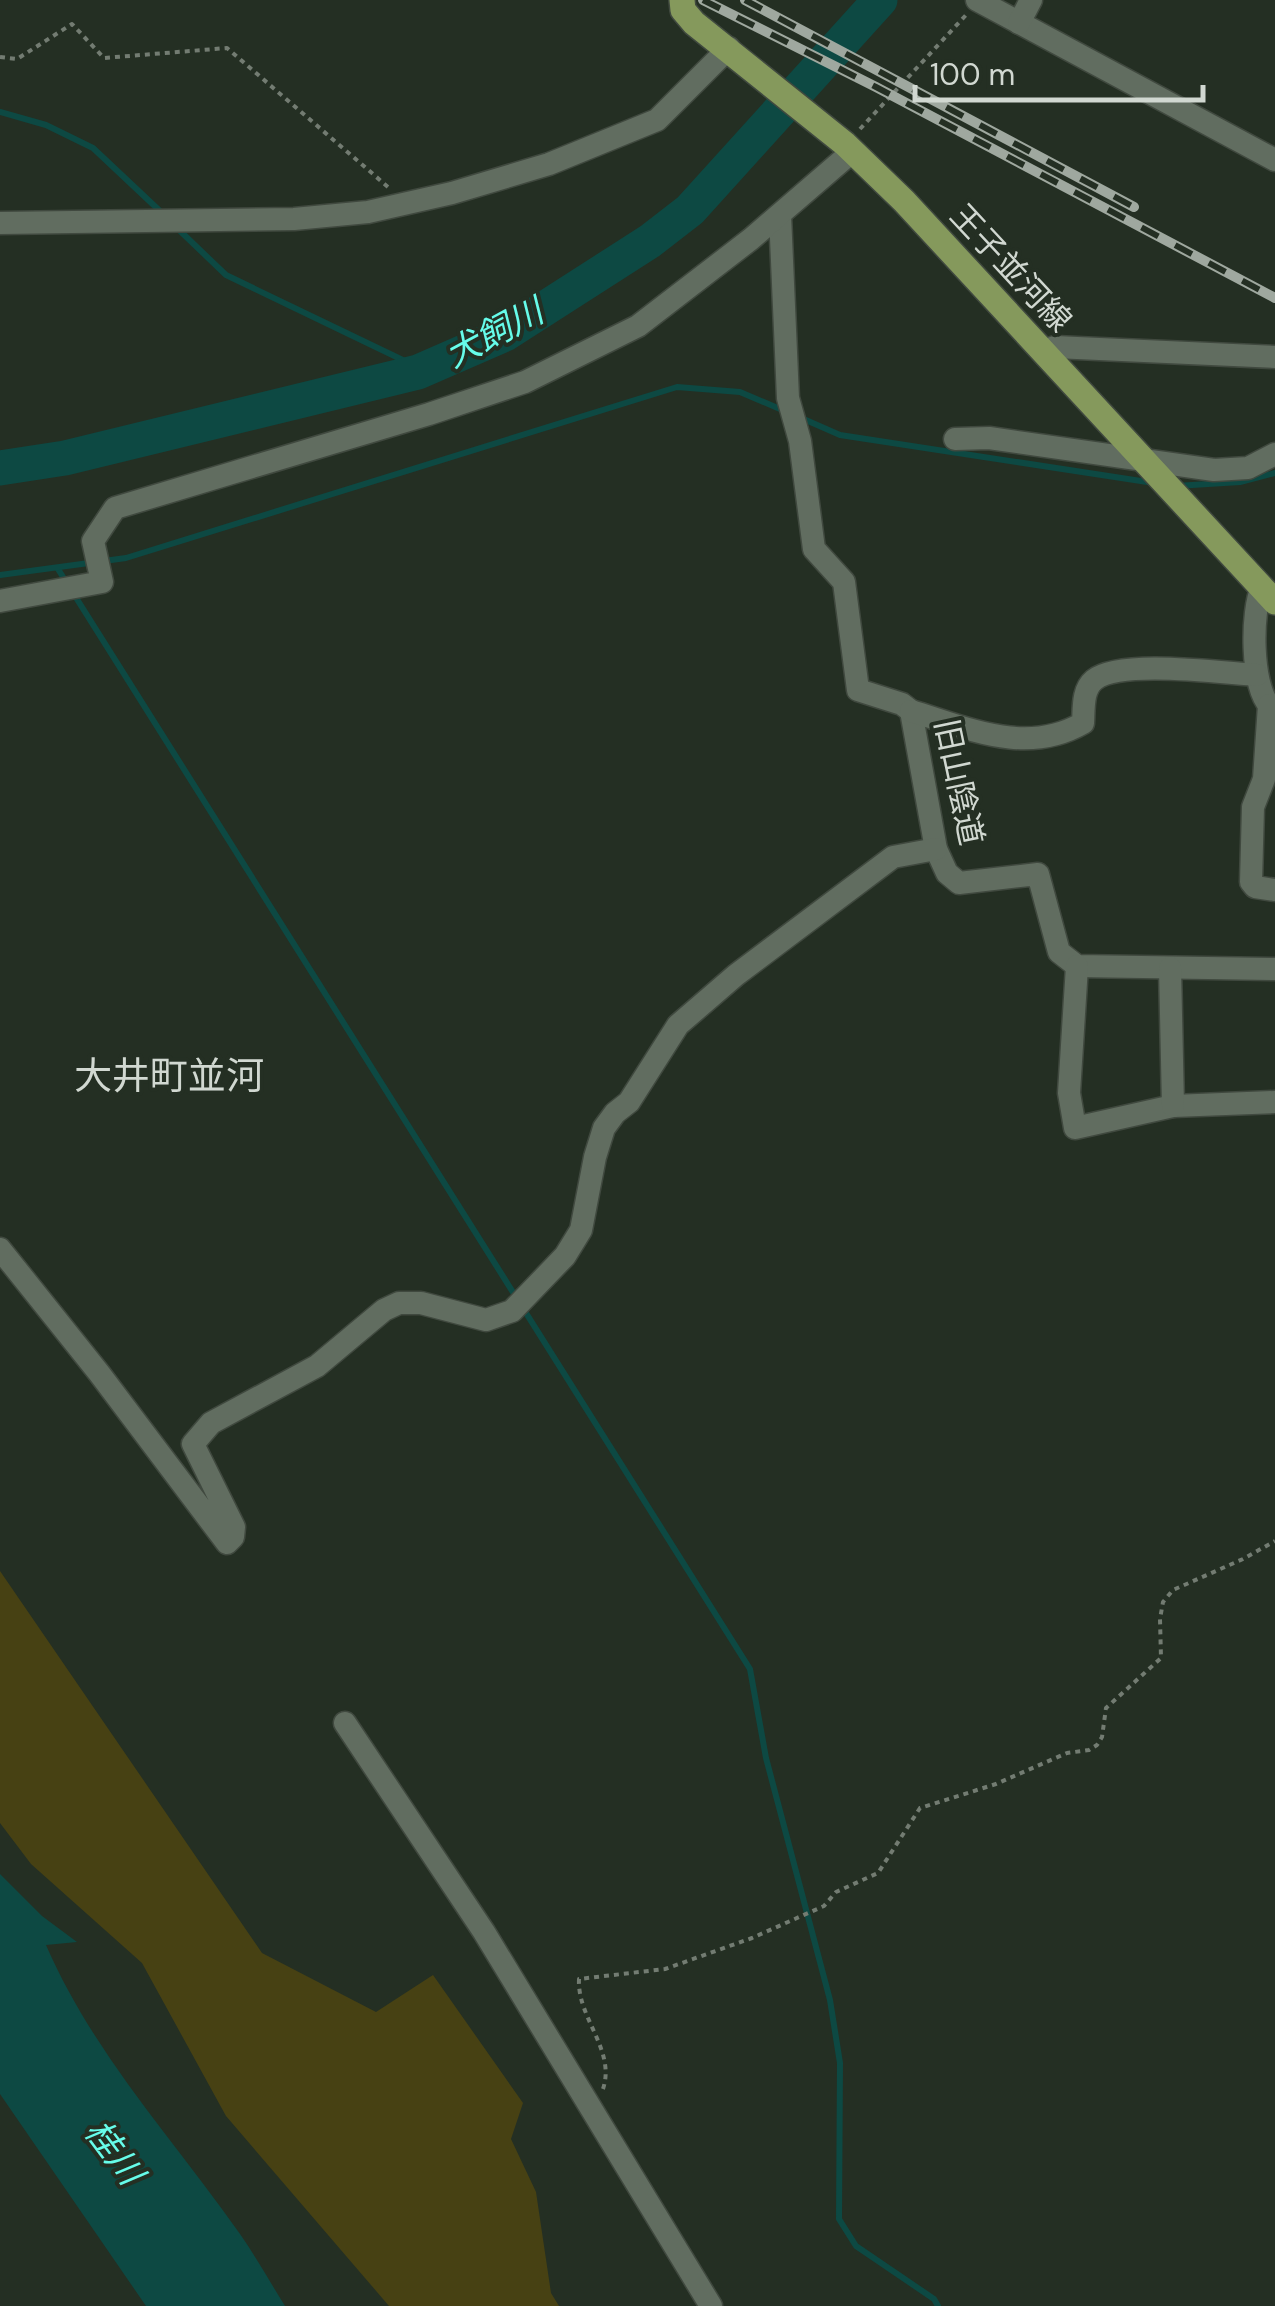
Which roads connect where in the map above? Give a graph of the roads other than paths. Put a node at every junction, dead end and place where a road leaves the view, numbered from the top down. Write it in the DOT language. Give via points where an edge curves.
graph roads {
  1 [pos="682,0"];
  2 [pos="1032,0"];
  3 [pos="972,6"];
  4 [pos="1019,23"];
  5 [pos="734,53"];
  6 [pos="849,148"];
  7 [pos="1275,160"];
  8 [pos="780,216"];
  9 [pos="0,223"];
  10 [pos="1043,350"];
  11 [pos="1275,357"];
  12 [pos="955,439"];
  13 [pos="1275,454"];
  14 [pos="1146,462"];
  15 [pos="1268,595"];
  16 [pos="0,601"];
  17 [pos="1257,675"];
  18 [pos="1272,706"];
  19 [pos="911,711"];
  20 [pos="936,850"];
  21 [pos="1275,890"];
  22 [pos="1077,966"];
  23 [pos="1170,968"];
  24 [pos="1275,969"];
  25 [pos="1275,1102"];
  26 [pos="1173,1106"];
  27 [pos="0,1249"];
  28 [pos="345,1723"];
  29 [pos="711,2306"];
  1 -- 5 [label="main road, 王子並河線" via="682,10"];
  2 -- 4 [label="street"];
  3 -- 4 [label="street"];
  4 -- 7 [label="street"];
  5 -- 6 [label="main road, 王子並河線"];
  5 -- 9 [label="street" via="658,120 452,193 368,212 294,219"];
  6 -- 8 [label="street"];
  6 -- 10 [label="main road, 王子並河線"];
  8 -- 16 [label="street" via="638,326 541,374 114,508 93,541 102,582"];
  8 -- 19 [label="street, 旧山陰道" via="788,398 814,549 844,582 858,690"];
  10 -- 11 [label="street"];
  10 -- 14 [label="main road, 王子並河線"];
  12 -- 14 [label="street"];
  13 -- 14 [label="street" via="1234,471"];
  14 -- 15 [label="main road, 王子並河線"];
  15 -- 17 [label="street" via="1256,601"];
  17 -- 18 [label="street" via="1260,695"];
  17 -- 19 [label="street" via="1115,672 1095,680 1085,694 1082,723 1031,740 1003,739"];
  18 -- 21 [label="street" via="1264,779 1253,808 1251,882"];
  19 -- 20 [label="street, 旧山陰道"];
  20 -- 22 [label="street, 旧山陰道" via="959,883 1038,874 1059,952"];
  20 -- 27 [label="street" via="893,856 678,1025 629,1102 604,1128 580,1230 565,1256 512,1310 486,1320 398,1303 317,1366 210,1423 192,1444 234,1528 227,1544"];
  22 -- 23 [label="street"];
  22 -- 26 [label="street" via="1069,1094 1076,1128"];
  23 -- 24 [label="street"];
  23 -- 26 [label="street"];
  25 -- 26 [label="street"];
  28 -- 29 [label="street" via="484,1932"];
}
